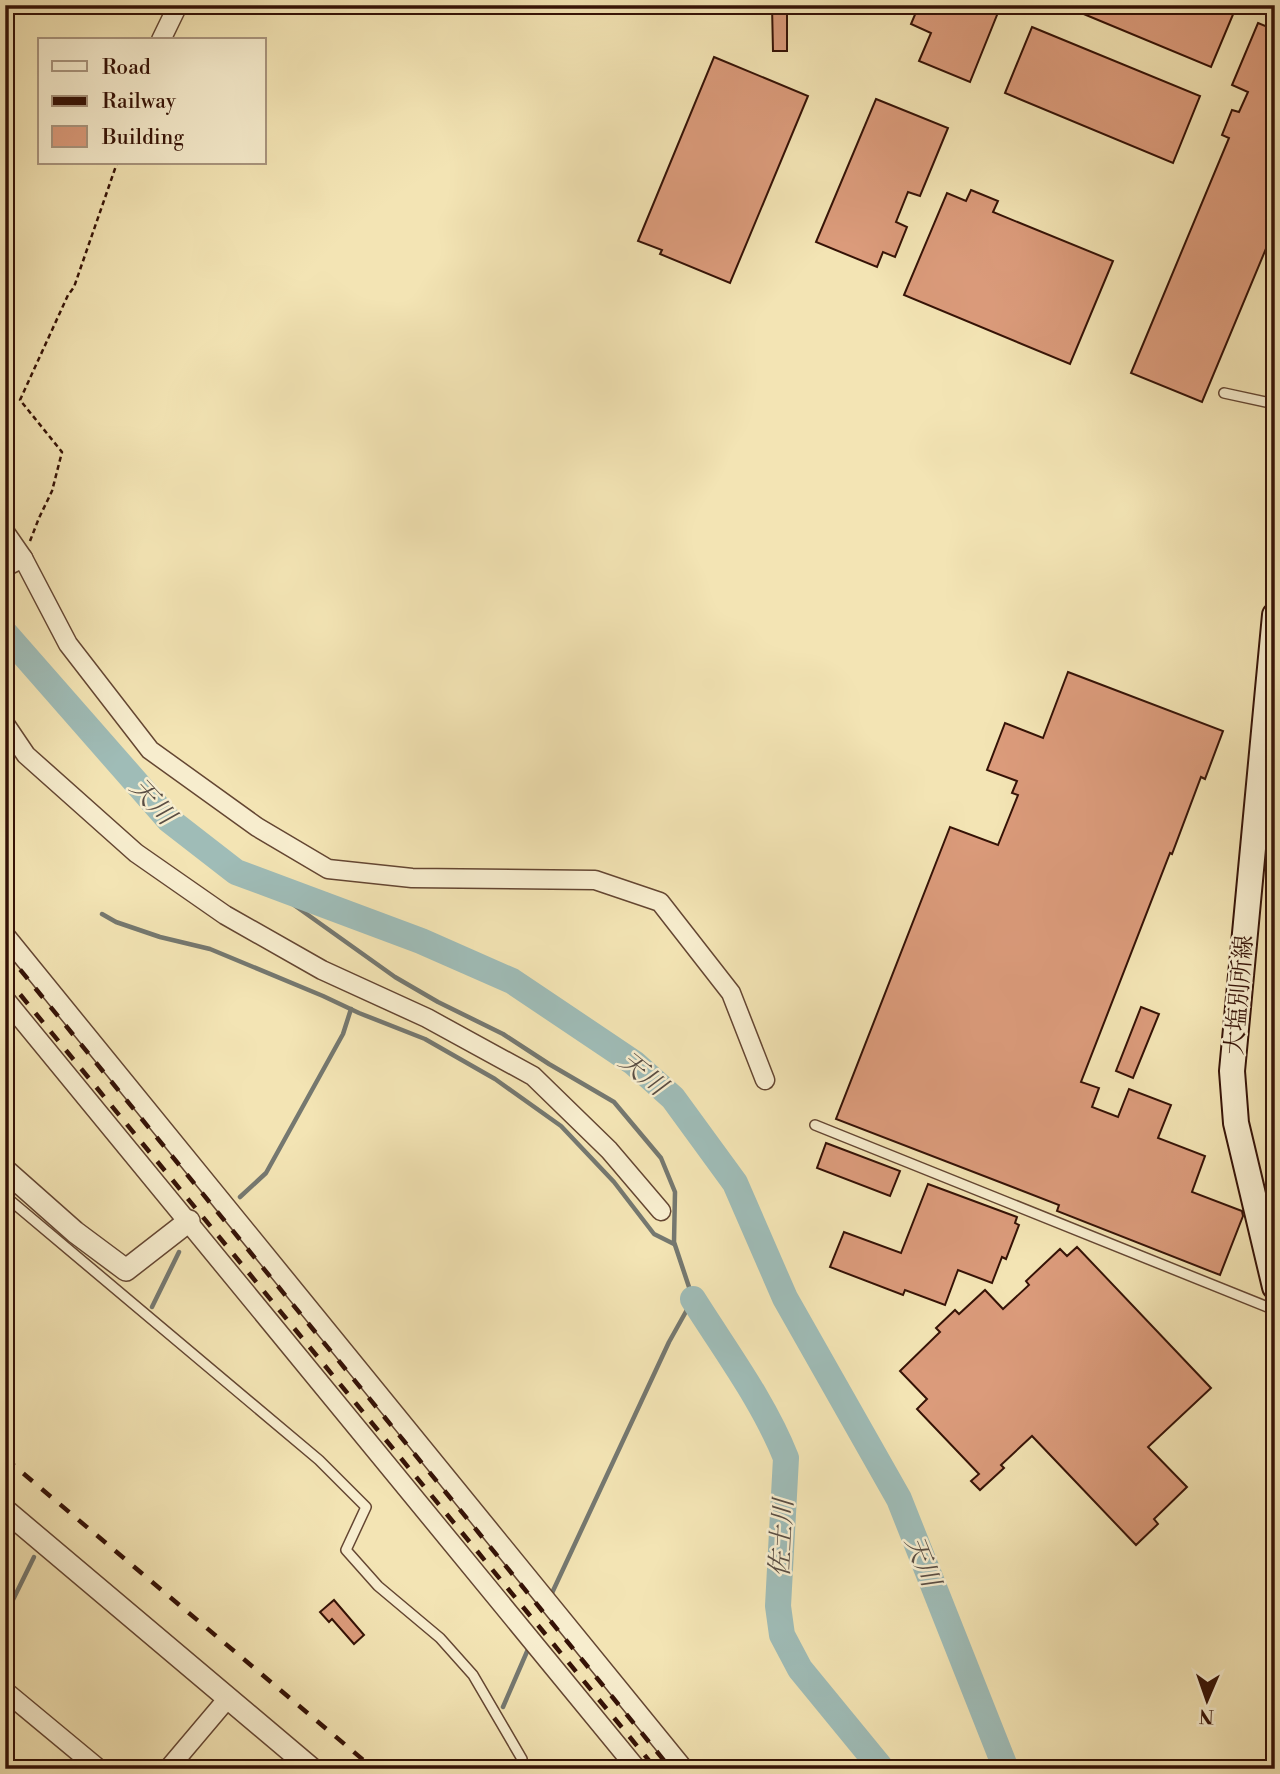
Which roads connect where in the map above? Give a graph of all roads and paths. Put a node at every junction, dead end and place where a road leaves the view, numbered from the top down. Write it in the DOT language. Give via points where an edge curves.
graph roads {
  1 [pos="178,5"];
  2 [pos="162,38"];
  3 [pos="117,164"];
  4 [pos="1224,393"];
  5 [pos="1275,404"];
  6 [pos="5,532"];
  7 [pos="13,562"];
  8 [pos="1275,615"];
  9 [pos="5,724"];
  10 [pos="5,935"];
  11 [pos="5,999"];
  12 [pos="765,1080"];
  13 [pos="815,1125"];
  14 [pos="5,1170"];
  15 [pos="5,1196"];
  16 [pos="661,1211"];
  17 [pos="189,1221"];
  18 [pos="1275,1287"];
  19 [pos="1275,1310"];
  20 [pos="5,1510"];
  21 [pos="5,1691"];
  22 [pos="228,1698"];
  23 [pos="522,1759"];
  24 [pos="99,1769"];
  25 [pos="168,1769"];
  26 [pos="312,1769"];
  27 [pos="637,1769"];
  28 [pos="684,1769"];
  1 -- 2 [label="street"];
  3 -- 7 [label="path" via="74,287 20,400 62,452 52,491"];
  4 -- 5 [label="lane"];
  6 -- 7 [label="street"];
  7 -- 12 [label="street" via="68,644 150,750 257,827 328,869 412,878 595,880 660,902 731,993"];
  8 -- 18 [label="main road, 大塩別所線" via="1232,1071 1236,1123"];
  9 -- 16 [label="street" via="26,755 136,853 225,915 322,970 427,1018 533,1076 608,1150"];
  10 -- 28 [label="street"];
  11 -- 17 [label="street"];
  13 -- 19 [label="lane"];
  14 -- 17 [label="street" via="126,1270"];
  15 -- 23 [label="lane" via="318,1460 366,1507 346,1550 473,1675"];
  17 -- 27 [label="street"];
  20 -- 22 [label="street"];
  21 -- 24 [label="street"];
  22 -- 25 [label="street"];
  22 -- 26 [label="street"];
}
